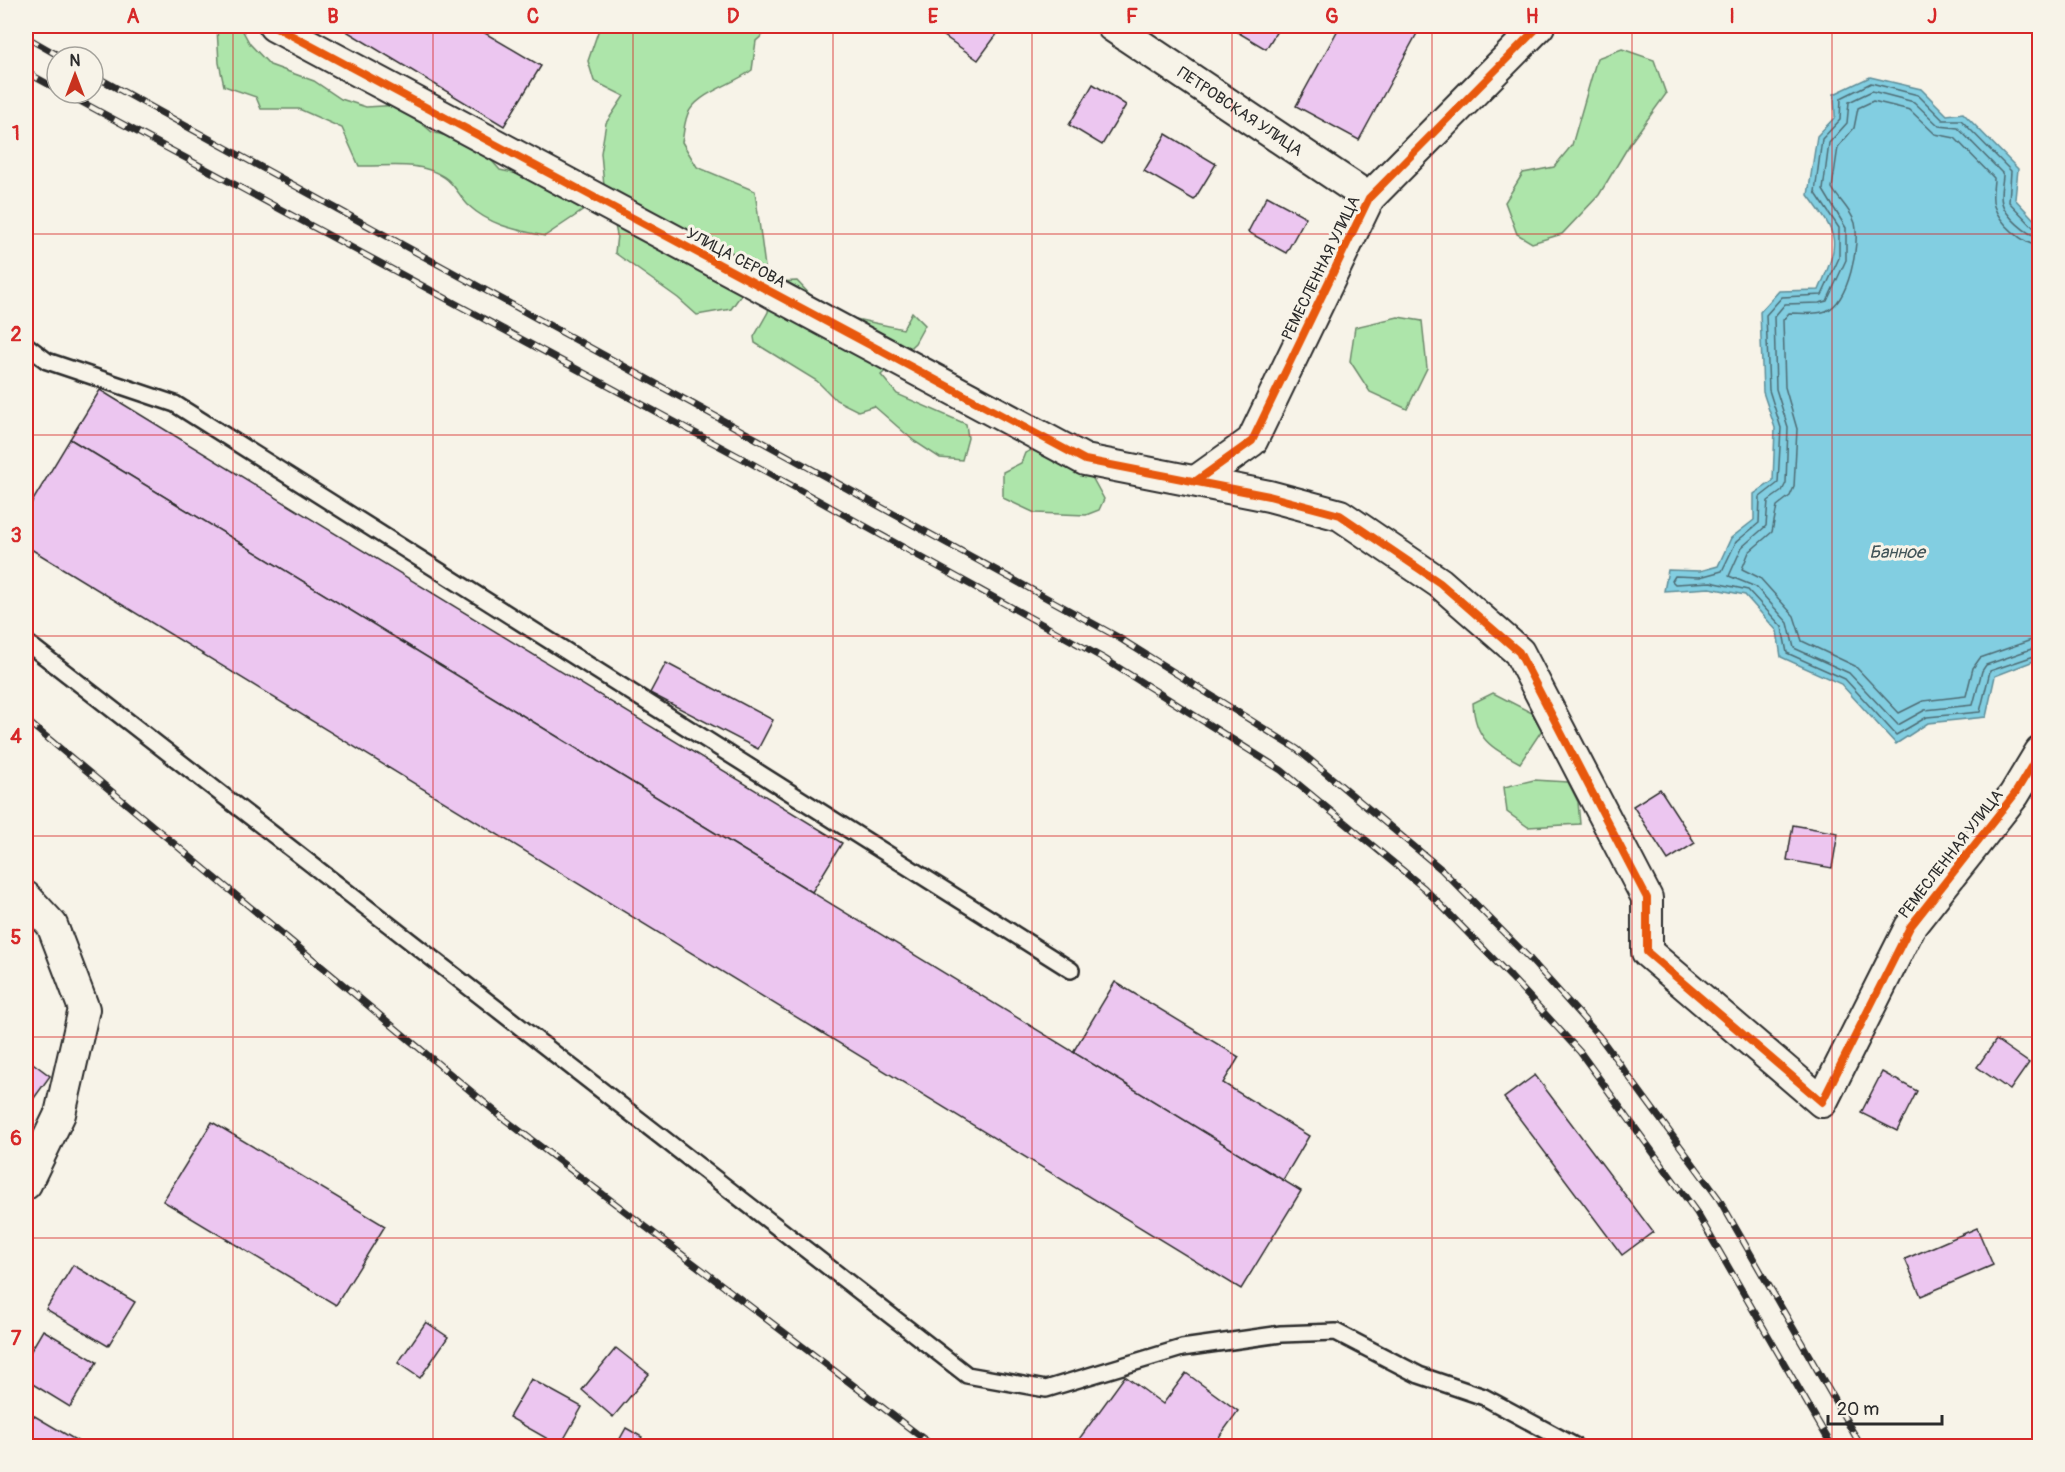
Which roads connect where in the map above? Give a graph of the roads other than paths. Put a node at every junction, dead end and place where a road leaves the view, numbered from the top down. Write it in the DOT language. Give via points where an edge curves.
graph roads {
  1 [pos="274,26"];
  2 [pos="1112,26"];
  3 [pos="1539,26"];
  4 [pos="1369,198"];
  5 [pos="26,345"];
  6 [pos="1196,481"];
  7 [pos="26,642"];
  8 [pos="2040,752"];
  9 [pos="26,897"];
  10 [pos="1071,970"];
  11 [pos="1822,1102"];
  12 [pos="26,1184"];
  13 [pos="1575,1446"];
  1 -- 6 [label="street, УЛИЦА СЕРОВА" via="1085,460"];
  2 -- 4 [label="street, ПЕТРОВСКАЯ УЛИЦА"];
  3 -- 4 [label="street, РЕМЕСЛЕННАЯ УЛИЦА"];
  4 -- 6 [label="street, РЕМЕСЛЕННАЯ УЛИЦА" via="1252,441"];
  5 -- 10 [label="lane" via="47,361 175,404"];
  6 -- 11 [label="street, УЛИЦА СЕРОВА" via="1340,515 1440,583 1519,652 1647,898 1647,952"];
  7 -- 13 [label="lane" via="966,1375 1046,1389 1182,1348 1281,1334 1336,1332 1419,1375 1484,1397"];
  8 -- 11 [label="street, РЕМЕСЛЕННАЯ УЛИЦА" via="2014,795 1910,927"];
  9 -- 12 [label="street" via="52,925 84,1009 60,1114"];
}
